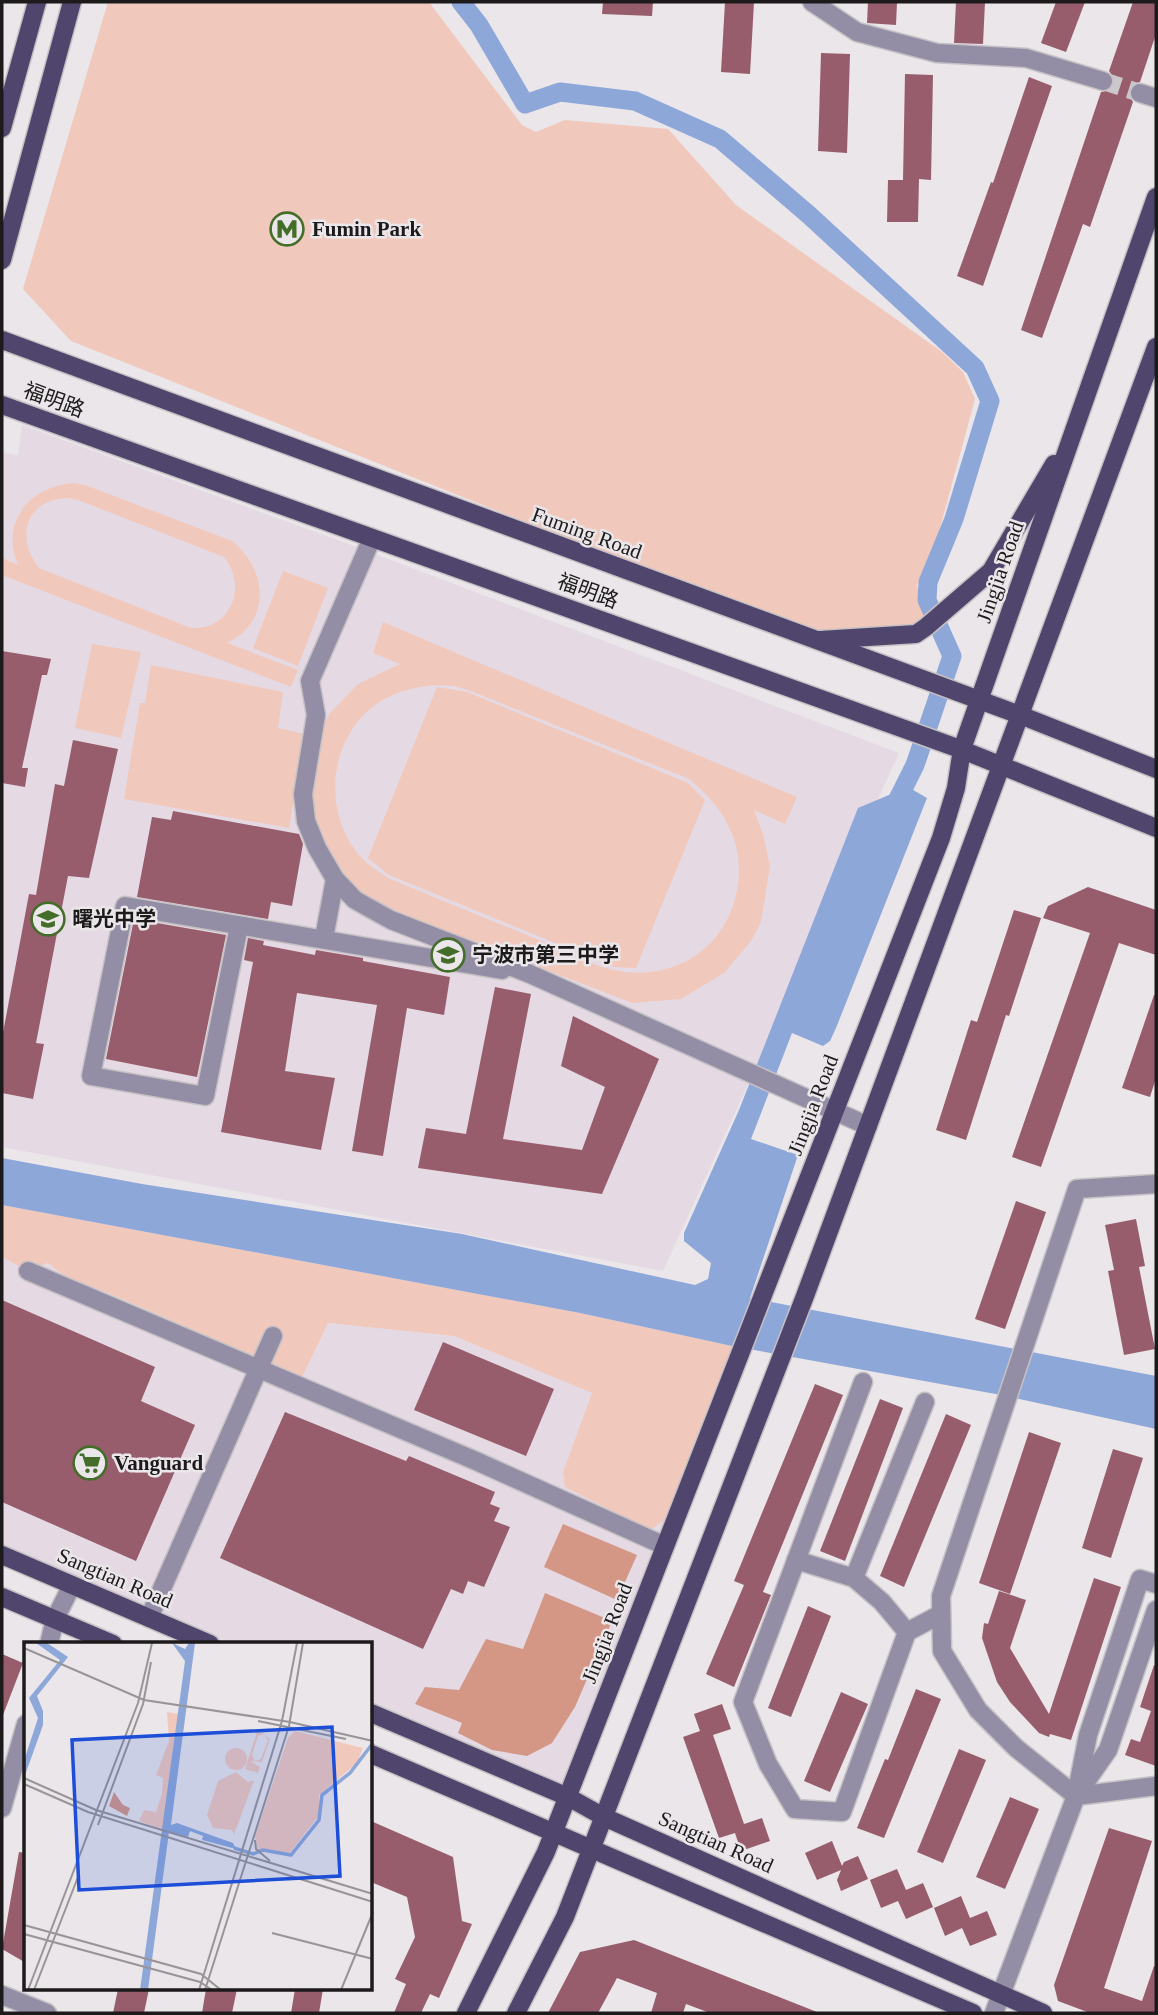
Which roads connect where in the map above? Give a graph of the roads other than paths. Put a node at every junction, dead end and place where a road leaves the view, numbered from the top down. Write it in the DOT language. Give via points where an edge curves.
graph roads {
  1 [pos="37,2"];
  2 [pos="72,2"];
  3 [pos="812,2"];
  4 [pos="1103,82"];
  5 [pos="2,128"];
  6 [pos="1156,197"];
  7 [pos="2,260"];
  8 [pos="2,340"];
  9 [pos="1156,347"];
  10 [pos="2,405"];
  11 [pos="1075,428"];
  12 [pos="372,538"];
  13 [pos="814,641"];
  14 [pos="978,701"];
  15 [pos="1020,715"];
  16 [pos="961,749"];
  17 [pos="1002,765"];
  18 [pos="1156,769"];
  19 [pos="1156,828"];
  20 [pos="335,879"];
  21 [pos="391,920"];
  22 [pos="239,926"];
  23 [pos="324,939"];
  24 [pos="380,949"];
  25 [pos="530,974"];
  26 [pos="835,1111"];
  27 [pos="868,1126"];
  28 [pos="1156,1184"];
  29 [pos="28,1271"];
  30 [pos="272,1336"];
  31 [pos="258,1369"];
  32 [pos="863,1382"];
  33 [pos="925,1402"];
  34 [pos="666,1546"];
  35 [pos="2,1555"];
  36 [pos="796,1560"];
  37 [pos="854,1578"];
  38 [pos="1156,1584"];
  39 [pos="72,1585"];
  40 [pos="2,1597"];
  41 [pos="1156,1610"];
  42 [pos="941,1614"];
  43 [pos="149,1618"];
  44 [pos="55,1619"];
  45 [pos="907,1632"];
  46 [pos="49,1642"];
  47 [pos="108,1642"];
  48 [pos="205,1642"];
  49 [pos="373,1714"];
  50 [pos="24,1731"];
  51 [pos="373,1755"];
  52 [pos="1156,1786"];
  53 [pos="1076,1796"];
  54 [pos="568,1797"];
  55 [pos="2,1808"];
  56 [pos="604,1817"];
  57 [pos="554,1832"];
  58 [pos="592,1848"];
  59 [pos="1001,1993"];
  60 [pos="2,1995"];
  61 [pos="47,2013"];
  62 [pos="466,2013"];
  63 [pos="516,2013"];
  64 [pos="973,2013"];
  65 [pos="994,2013"];
  66 [pos="1043,2013"];
  1 -- 5 [label="main road"];
  2 -- 7 [label="main road"];
  3 -- 4 [label="street" via="857,32 937,53 1026,58"];
  6 -- 11 [label="main road, Jingjia Road"];
  8 -- 13 [label="main road, Fuming Road"];
  9 -- 15 [label="main road"];
  10 -- 12 [label="main road, 福明路"];
  11 -- 13 [label="main road" via="991,570 926,627 916,634"];
  11 -- 14 [label="main road, Jingjia Road"];
  12 -- 16 [label="main road, 福明路"];
  12 -- 20 [label="street" via="310,681 316,715 303,794 306,821"];
  13 -- 14 [label="main road, Fuming Road"];
  14 -- 15 [label="main road, Fuming Road"];
  14 -- 16 [label="main road, Jingjia Road"];
  15 -- 17 [label="main road"];
  15 -- 18 [label="main road, Fuming Road"];
  16 -- 17 [label="main road, 福明路"];
  16 -- 26 [label="main road, Jingjia Road" via="942,838"];
  17 -- 19 [label="main road, 福明路"];
  17 -- 27 [label="main road"];
  20 -- 21 [label="street" via="355,900"];
  20 -- 23 [label="street"];
  21 -- 24 [label="street"];
  21 -- 25 [label="street"];
  22 -- 22 [label="street" via="125,906 92,1076 205,1096"];
  22 -- 23 [label="street"];
  23 -- 24 [label="street"];
  24 -- 25 [label="street"];
  25 -- 26 [label="street"];
  26 -- 27 [label="street"];
  26 -- 34 [label="main road, Jingjia Road"];
  27 -- 56 [label="main road"];
  28 -- 42 [label="street" via="1077,1189 941,1596"];
  29 -- 31 [label="street"];
  30 -- 31 [label="street"];
  31 -- 34 [label="street"];
  31 -- 43 [label="street"];
  32 -- 36 [label="street"];
  33 -- 37 [label="street"];
  34 -- 54 [label="main road, Jingjia Road"];
  35 -- 39 [label="main road, Sangtian Road"];
  36 -- 37 [label="street"];
  36 -- 45 [label="street" via="743,1702 768,1764 795,1809 842,1812"];
  37 -- 45 [label="street"];
  38 -- 53 [label="street" via="1140,1579 1088,1735"];
  39 -- 43 [label="main road, Sangtian Road"];
  39 -- 44 [label="street"];
  40 -- 44 [label="main road"];
  41 -- 53 [label="street" via="1108,1750"];
  42 -- 45 [label="street"];
  42 -- 53 [label="street" via="942,1651 978,1710"];
  43 -- 48 [label="main road, Sangtian Road"];
  44 -- 46 [label="street"];
  44 -- 47 [label="main road"];
  49 -- 54 [label="main road, Sangtian Road"];
  50 -- 55 [label="street"];
  51 -- 57 [label="main road"];
  52 -- 53 [label="street"];
  53 -- 59 [label="street"];
  54 -- 56 [label="main road, Sangtian Road"];
  54 -- 57 [label="main road, Jingjia Road"];
  56 -- 58 [label="main road"];
  56 -- 59 [label="main road, Sangtian Road"];
  57 -- 58 [label="main road"];
  57 -- 62 [label="main road, Jingjia Road"];
  58 -- 63 [label="main road" via="565,1917"];
  58 -- 64 [label="main road"];
  59 -- 65 [label="street"];
  59 -- 66 [label="main road, Sangtian Road"];
  60 -- 61 [label="street"];
}
